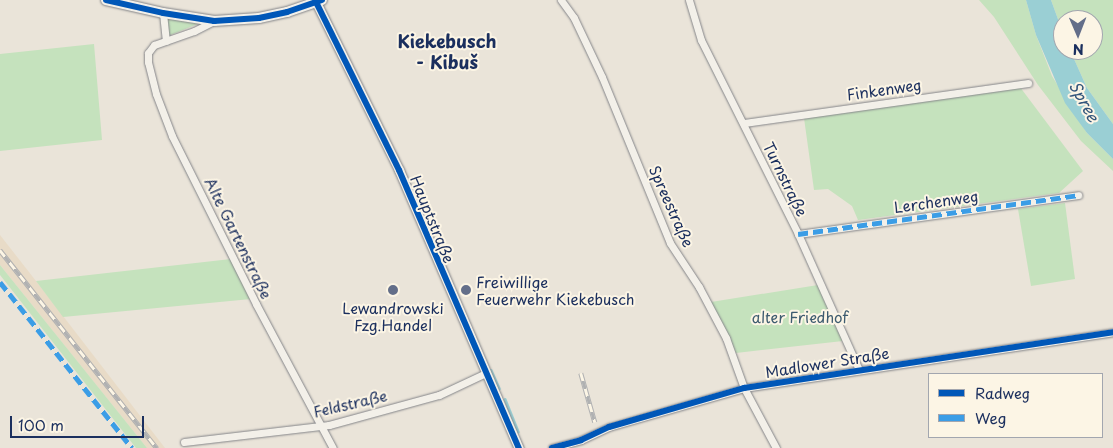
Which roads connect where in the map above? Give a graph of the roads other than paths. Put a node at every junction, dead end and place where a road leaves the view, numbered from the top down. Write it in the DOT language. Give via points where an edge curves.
graph roads {
  1 [pos="106,0"];
  2 [pos="561,0"];
  3 [pos="689,0"];
  4 [pos="318,1"];
  5 [pos="163,13"];
  6 [pos="214,21"];
  7 [pos="166,41"];
  8 [pos="1028,83"];
  9 [pos="744,123"];
  10 [pos="1078,194"];
  11 [pos="798,234"];
  12 [pos="1113,332"];
  13 [pos="859,370"];
  14 [pos="486,373"];
  15 [pos="744,388"];
  16 [pos="321,425"];
  17 [pos="184,442"];
  18 [pos="333,448"];
  19 [pos="520,448"];
  20 [pos="552,448"];
  21 [pos="776,448"];
  1 -- 5 [label="main road"];
  2 -- 15 [label="street, Spreestraße" via="574,18 602,77 670,243 726,338"];
  3 -- 9 [label="street, Turnstraße" via="701,40"];
  4 -- 6 [label="main road" via="258,18"];
  4 -- 14 [label="street, Hauptstraße" via="400,170"];
  5 -- 6 [label="main road"];
  5 -- 7 [label="street"];
  6 -- 7 [label="street, Alte Gartenstraße"];
  7 -- 16 [label="street, Alte Gartenstraße" via="154,44 148,53 148,62 169,129 256,304"];
  8 -- 9 [label="street, Finkenweg"];
  9 -- 11 [label="street, Turnstraße"];
  10 -- 11 [label="street, Lerchenweg"];
  11 -- 13 [label="street, Turnstraße"];
  12 -- 13 [label="street, Madlower Straße"];
  13 -- 15 [label="street, Madlower Straße"];
  14 -- 16 [label="street, Feldstraße" via="439,395"];
  14 -- 19 [label="street, Hauptstraße"];
  15 -- 20 [label="street, Madlower Straße" via="609,427"];
  15 -- 21 [label="street, Spreestraße"];
  16 -- 17 [label="street, Feldstraße"];
  16 -- 18 [label="street, Alte Gartenstraße"];
}
